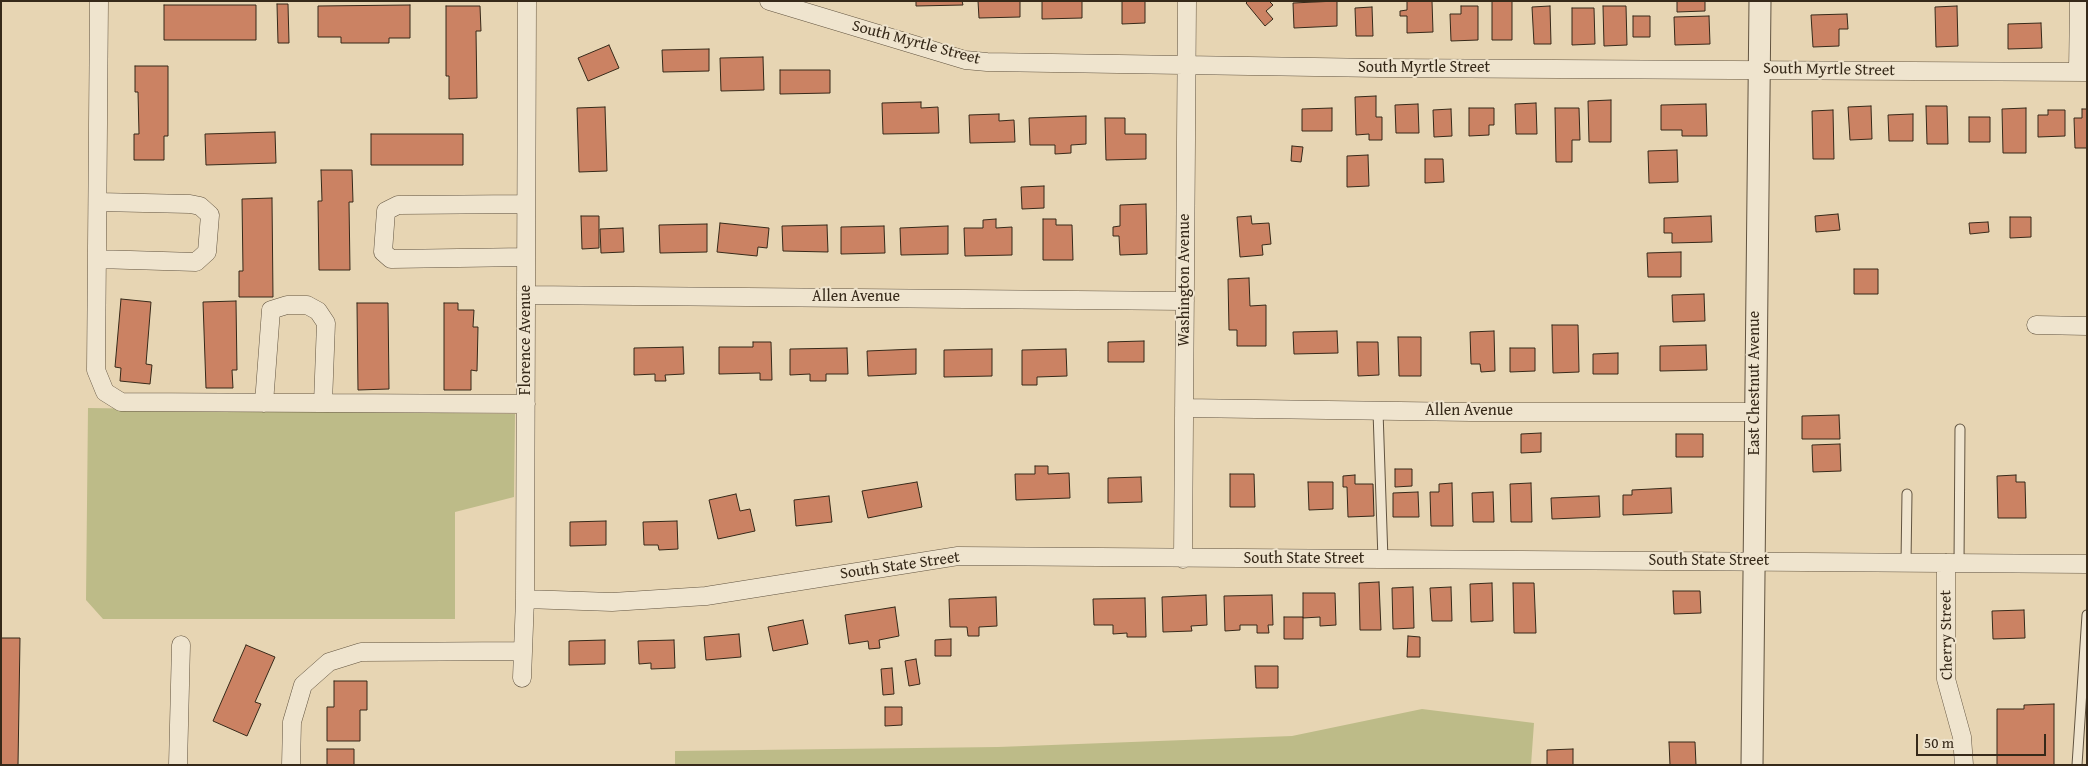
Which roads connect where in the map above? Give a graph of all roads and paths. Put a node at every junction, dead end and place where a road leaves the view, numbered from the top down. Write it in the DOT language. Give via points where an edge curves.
graph roads {
  1 [pos="99,1"];
  2 [pos="527,1"];
  3 [pos="769,1"];
  4 [pos="1187,1"];
  5 [pos="1760,1"];
  6 [pos="2079,1"];
  7 [pos="1186,65"];
  8 [pos="1758,69"];
  9 [pos="2083,72"];
  10 [pos="98,202"];
  11 [pos="526,204"];
  12 [pos="526,257"];
  13 [pos="97,259"];
  14 [pos="526,295"];
  15 [pos="1185,301"];
  16 [pos="2036,325"];
  17 [pos="2087,326"];
  18 [pos="264,403"];
  19 [pos="323,403"];
  20 [pos="526,404"];
  21 [pos="1184,408"];
  22 [pos="1378,411"];
  23 [pos="1755,412"];
  24 [pos="1960,429"];
  25 [pos="1907,494"];
  26 [pos="1183,558"];
  27 [pos="1382,560"];
  28 [pos="1754,562"];
  29 [pos="1906,562"];
  30 [pos="1953,563"];
  31 [pos="2087,564"];
  32 [pos="525,599"];
  33 [pos="2087,616"];
  34 [pos="181,645"];
  35 [pos="523,652"];
  36 [pos="522,678"];
  37 [pos="178,765"];
  38 [pos="291,765"];
  39 [pos="1752,765"];
  40 [pos="1964,765"];
  41 [pos="2077,765"];
  1 -- 10 [label="street"];
  2 -- 11 [label="street, Florence Avenue"];
  3 -- 7 [label="street, South Myrtle Street" via="964,60"];
  4 -- 7 [label="street, Washington Avenue"];
  5 -- 8 [label="street, East Chestnut Avenue"];
  6 -- 9 [label="street"];
  7 -- 8 [label="street, South Myrtle Street"];
  7 -- 15 [label="street, Washington Avenue"];
  8 -- 9 [label="street, South Myrtle Street"];
  8 -- 23 [label="street, East Chestnut Avenue"];
  10 -- 13 [label="street"];
  10 -- 13 [label="street" via="190,204 200,206 210,215 208,252 196,262"];
  11 -- 12 [label="street, Florence Avenue"];
  11 -- 12 [label="street" via="398,204 386,211 383,252 391,259"];
  12 -- 14 [label="street, Florence Avenue"];
  13 -- 18 [label="street" via="96,370 105,392 121,402"];
  14 -- 15 [label="street, Allen Avenue"];
  14 -- 20 [label="street, Florence Avenue"];
  15 -- 21 [label="street, Washington Avenue"];
  16 -- 17 [label="street"];
  18 -- 19 [label="street"];
  18 -- 19 [label="street" via="272,310 287,305 307,305 318,311 326,323"];
  19 -- 20 [label="street"];
  20 -- 32 [label="street, Florence Avenue"];
  21 -- 22 [label="street, Allen Avenue"];
  21 -- 26 [label="street, Washington Avenue"];
  22 -- 23 [label="street, Allen Avenue"];
  22 -- 27 [label="lane"];
  23 -- 28 [label="street, East Chestnut Avenue"];
  24 -- 30 [label="lane"];
  25 -- 29 [label="lane"];
  26 -- 27 [label="street, South State Street"];
  26 -- 32 [label="street, South State Street" via="958,556 706,596 612,602"];
  27 -- 28 [label="street, South State Street"];
  28 -- 29 [label="street, South State Street"];
  28 -- 39 [label="street, East Chestnut Avenue"];
  29 -- 30 [label="street, South State Street"];
  30 -- 31 [label="street, South State Street"];
  30 -- 40 [label="street, Cherry Street" via="1946,679 1962,737"];
  32 -- 35 [label="street, Florence Avenue"];
  33 -- 41 [label="lane"];
  34 -- 37 [label="street"];
  35 -- 36 [label="street, Florence Avenue"];
  35 -- 38 [label="street" via="361,652 329,662 303,685 292,722"];
}
